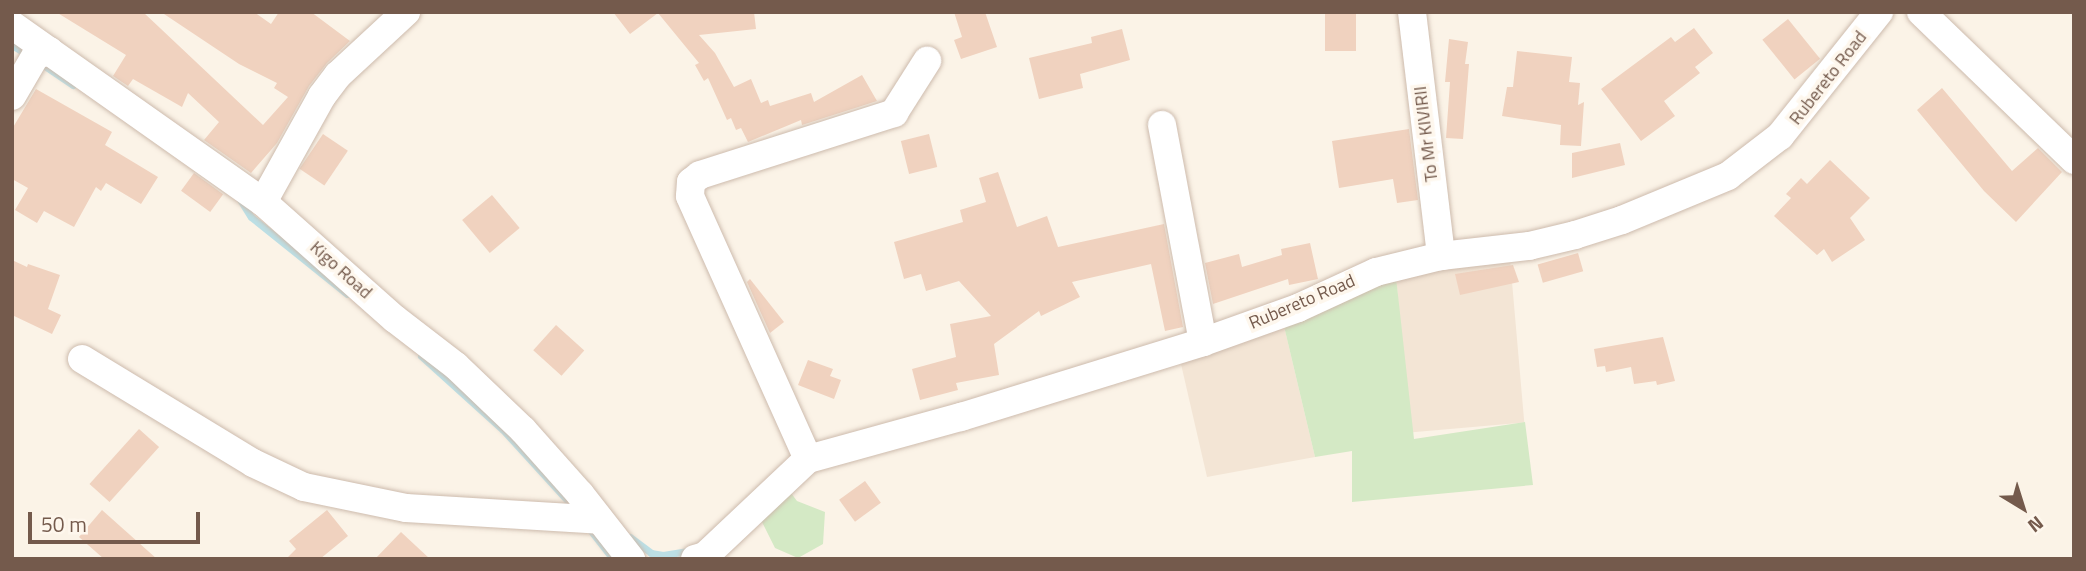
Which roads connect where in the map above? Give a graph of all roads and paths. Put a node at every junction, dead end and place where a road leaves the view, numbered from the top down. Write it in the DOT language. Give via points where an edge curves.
graph roads {
  1 [pos="406,12"];
  2 [pos="1412,12"];
  3 [pos="1879,12"];
  4 [pos="1922,12"];
  5 [pos="12,25"];
  6 [pos="49,51"];
  7 [pos="927,61"];
  8 [pos="12,96"];
  9 [pos="1162,125"];
  10 [pos="2074,160"];
  11 [pos="263,202"];
  12 [pos="1441,256"];
  13 [pos="1203,342"];
  14 [pos="82,359"];
  15 [pos="808,459"];
  16 [pos="600,520"];
  17 [pos="701,558"];
  18 [pos="631,559"];
  1 -- 11 [label="street" via="338,75 322,96"];
  2 -- 12 [label="street, To Mr KIVIRII"];
  3 -- 12 [label="street, Rubereto Road" via="1780,136 1728,176 1575,235 1529,246"];
  4 -- 10 [label="street"];
  5 -- 6 [label="street, Kigo Road"];
  6 -- 8 [label="street" via="36,55"];
  6 -- 11 [label="street, Kigo Road"];
  7 -- 15 [label="street" via="894,113 700,175 691,182 690,196"];
  9 -- 13 [label="street"];
  11 -- 16 [label="street, Kigo Road" via="485,393"];
  12 -- 13 [label="street, Rubereto Road" via="1376,272 1298,308"];
  13 -- 15 [label="street, Rubereto Road"];
  14 -- 16 [label="street" via="253,463 304,487 406,508"];
  15 -- 17 [label="street, Rubereto Road"];
  16 -- 18 [label="street, Kigo Road"];
}
